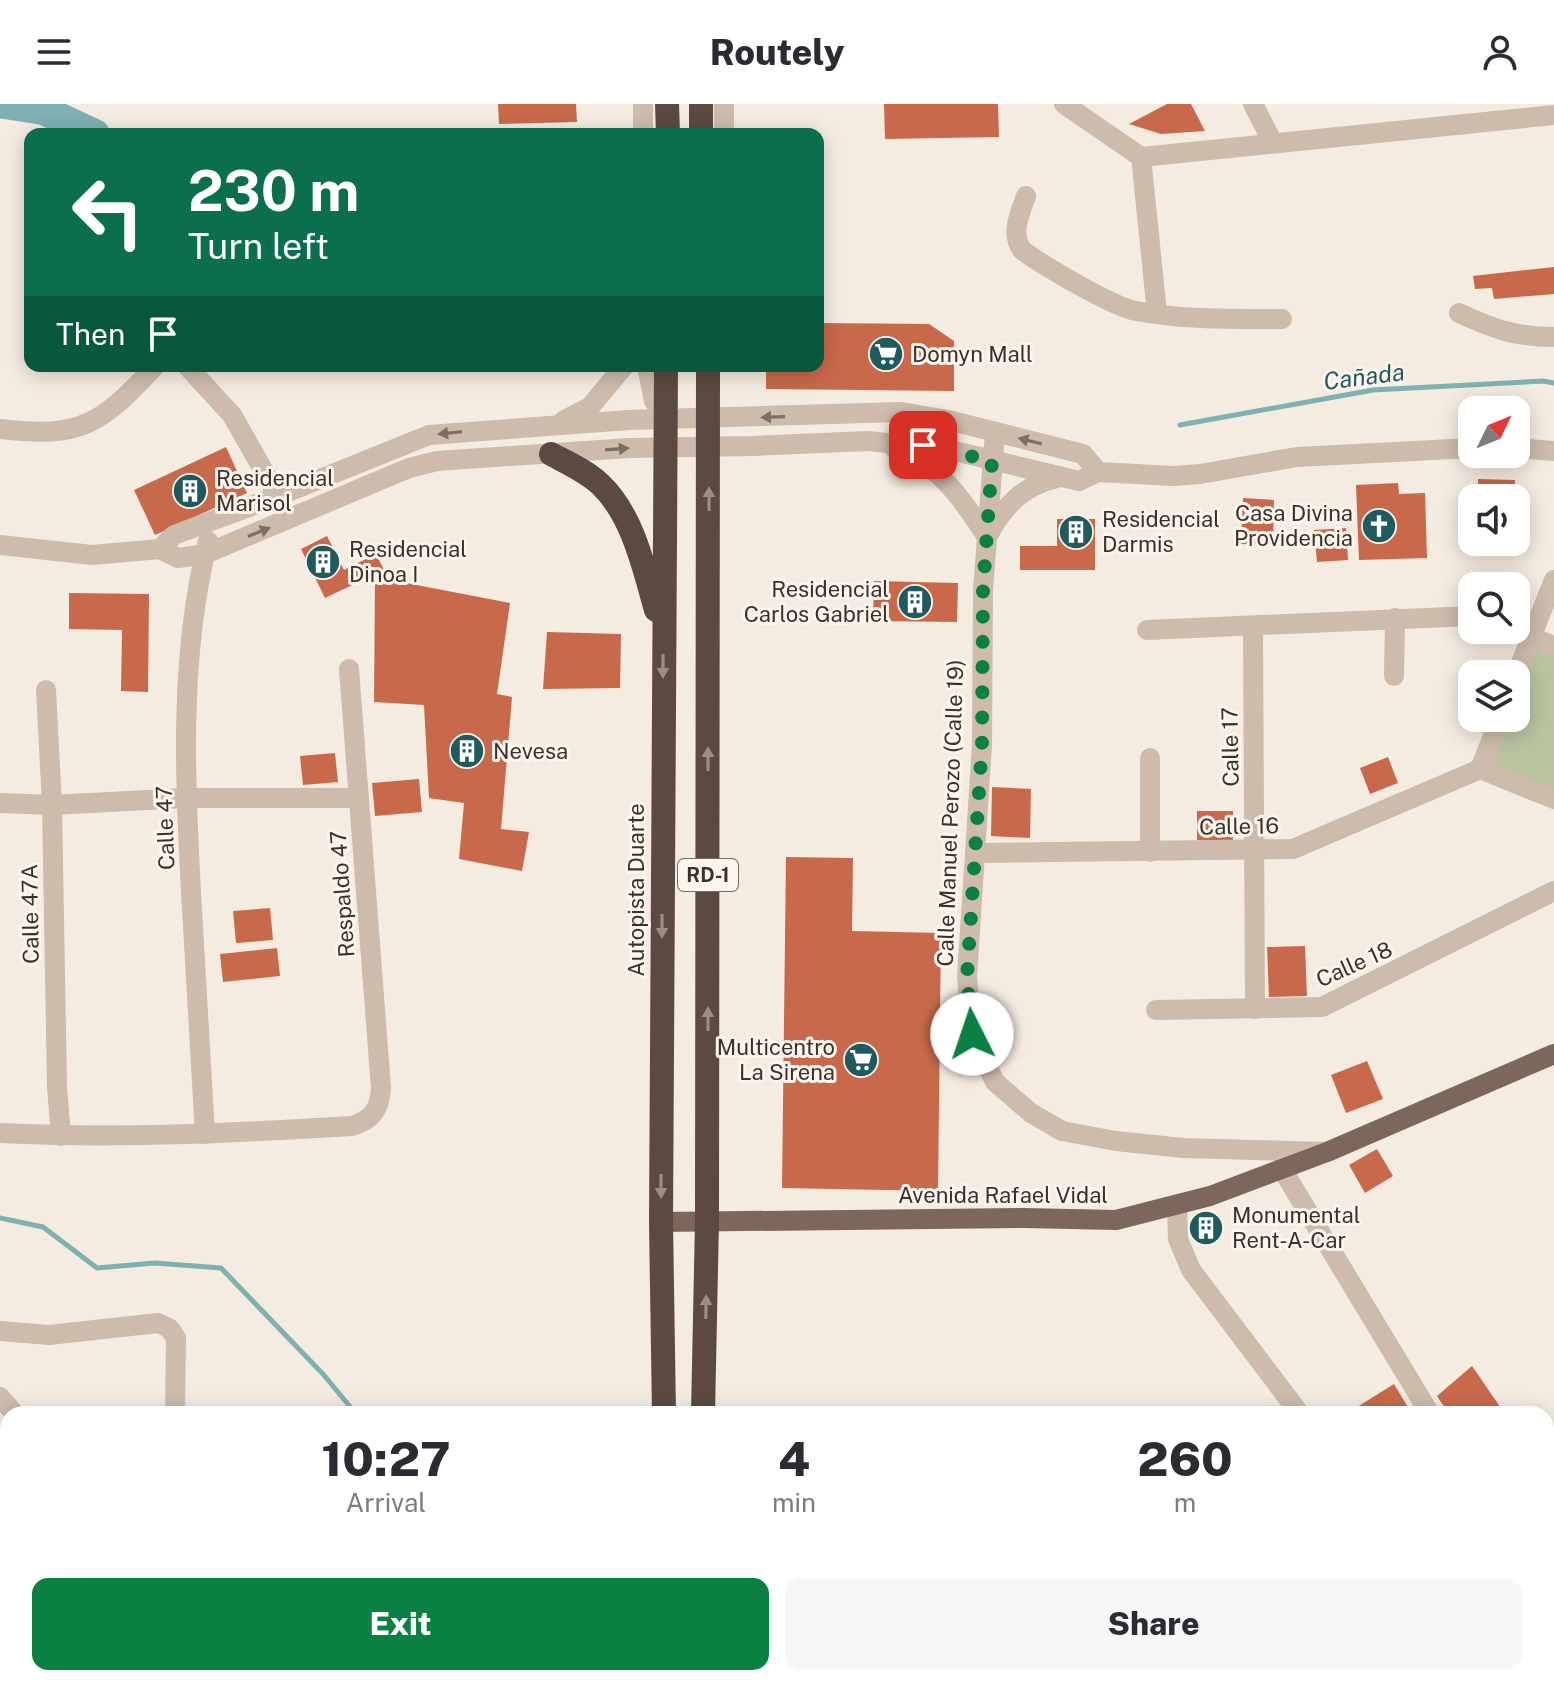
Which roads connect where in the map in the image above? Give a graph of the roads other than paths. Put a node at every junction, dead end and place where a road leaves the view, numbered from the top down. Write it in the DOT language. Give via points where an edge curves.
graph roads {
  1 [pos="643,104"];
  2 [pos="667,104"];
  3 [pos="701,104"];
  4 [pos="724,104"];
  5 [pos="1064,104"];
  6 [pos="1253,104"];
  7 [pos="1448,104"];
  8 [pos="1554,115"];
  9 [pos="1457,124"];
  10 [pos="643,128"];
  11 [pos="668,128"];
  12 [pos="701,128"];
  13 [pos="724,128"];
  14 [pos="1273,143"];
  15 [pos="1141,157"];
  16 [pos="1026,196"];
  17 [pos="1157,313"];
  18 [pos="1459,313"];
  19 [pos="1282,319"];
  20 [pos="1554,337"];
  21 [pos="149,372"];
  22 [pos="193,372"];
  23 [pos="619,372"];
  24 [pos="648,372"];
  25 [pos="666,372"];
  26 [pos="708,372"];
  27 [pos="714,372"];
  28 [pos="710,419"];
  29 [pos="667,420"];
  30 [pos="555,425"];
  31 [pos="494,428"];
  32 [pos="0,429"];
  33 [pos="995,433"];
  34 [pos="868,441"];
  35 [pos="709,445"];
  36 [pos="666,448"];
  37 [pos="1458,449"];
  38 [pos="1530,449"];
  39 [pos="1554,451"];
  40 [pos="551,454"];
  41 [pos="496,456"];
  42 [pos="992,461"];
  43 [pos="1098,472"];
  44 [pos="1062,477"];
  45 [pos="278,496"];
  46 [pos="213,522"];
  47 [pos="987,537"];
  48 [pos="0,545"];
  49 [pos="160,549"];
  50 [pos="205,554"];
  51 [pos="1554,580"];
  52 [pos="1458,616"];
  53 [pos="1395,618"];
  54 [pos="1530,620"];
  55 [pos="1253,627"];
  56 [pos="1147,630"];
  57 [pos="663,633"];
  58 [pos="1530,636"];
  59 [pos="1554,646"];
  60 [pos="349,669"];
  61 [pos="1394,676"];
  62 [pos="46,690"];
  63 [pos="1495,732"];
  64 [pos="1150,758"];
  65 [pos="1480,769"];
  66 [pos="186,798"];
  67 [pos="359,798"];
  68 [pos="1554,799"];
  69 [pos="0,803"];
  70 [pos="52,805"];
  71 [pos="1255,849"];
  72 [pos="1150,852"];
  73 [pos="976,853"];
  74 [pos="1554,891"];
  75 [pos="1255,1009"];
  76 [pos="1156,1010"];
  77 [pos="1554,1054"];
  78 [pos="0,1133"];
  79 [pos="205,1134"];
  80 [pos="61,1136"];
  81 [pos="1327,1152"];
  82 [pos="1282,1169"];
  83 [pos="1177,1205"];
  84 [pos="707,1221"];
  85 [pos="661,1222"];
  86 [pos="0,1331"];
  87 [pos="175,1406"];
  88 [pos="664,1406"];
  89 [pos="703,1406"];
  90 [pos="1294,1406"];
  91 [pos="1425,1406"];
  1 -- 10 [label="street"];
  2 -- 11 [label="highway"];
  3 -- 12 [label="highway"];
  4 -- 13 [label="street"];
  5 -- 15 [label="street"];
  6 -- 14 [label="street"];
  7 -- 9 [label="street"];
  8 -- 9 [label="street"];
  9 -- 14 [label="street"];
  14 -- 15 [label="street"];
  15 -- 17 [label="street"];
  16 -- 17 [label="street" via="1016,225 1022,250 1112,302"];
  17 -- 19 [label="street"];
  18 -- 20 [label="street" via="1498,331"];
  21 -- 32 [label="street" via="104,416 81,428 33,433"];
  22 -- 45 [label="street" via="232,415"];
  23 -- 30 [label="street" via="590,407"];
  24 -- 29 [label="street" via="654,401"];
  25 -- 29 [label="highway, Autopista Duarte / RD-1"];
  26 -- 28 [label="highway, RD-1"];
  27 -- 28 [label="street"];
  28 -- 29 [label="street"];
  33 -- 28 [label="street, one-way" via="901,412"];
  28 -- 35 [label="highway, RD-1"];
  29 -- 30 [label="street"];
  29 -- 36 [label="highway, Autopista Duarte / RD-1"];
  30 -- 31 [label="street"];
  31 -- 41 [label="street"];
  31 -- 45 [label="street, one-way" via="429,435"];
  33 -- 42 [label="street, Calle Manuel Perozo (Calle 19)"];
  43 -- 33 [label="street, one-way" via="1083,454"];
  34 -- 35 [label="street"];
  34 -- 42 [label="street" via="946,449"];
  34 -- 47 [label="street" via="927,465 956,492"];
  35 -- 36 [label="street"];
  84 -- 35 [label="highway, RD-1, one-way"];
  40 -- 36 [label="street, one-way"];
  36 -- 57 [label="highway, Autopista Duarte / RD-1"];
  37 -- 43 [label="street" via="1297,457 1174,476"];
  38 -- 39 [label="street"];
  40 -- 41 [label="street"];
  40 -- 57 [label="highway" via="582,470 619,505"];
  50 -- 41 [label="street, one-way" via="409,468"];
  42 -- 44 [label="street"];
  42 -- 47 [label="street, Calle Manuel Perozo (Calle 19)"];
  43 -- 44 [label="street" via="1079,481"];
  44 -- 47 [label="street" via="1024,490"];
  45 -- 46 [label="street"];
  46 -- 49 [label="street" via="174,535"];
  46 -- 50 [label="street, Calle 47"];
  47 -- 73 [label="street, Calle Manuel Perozo (Calle 19)"];
  48 -- 49 [label="street" via="92,555"];
  49 -- 50 [label="street" via="178,558"];
  50 -- 66 [label="street, Calle 47" via="192,620"];
  51 -- 54 [label="street"];
  52 -- 53 [label="street"];
  53 -- 55 [label="street"];
  53 -- 61 [label="street"];
  55 -- 56 [label="street"];
  55 -- 71 [label="street, Calle 17"];
  57 -- 85 [label="highway, Autopista Duarte / RD-1, one-way"];
  58 -- 59 [label="street"];
  60 -- 67 [label="street, Respaldo 47"];
  62 -- 70 [label="street, Calle 47A"];
  63 -- 65 [label="street"];
  64 -- 72 [label="street"];
  65 -- 68 [label="street"];
  65 -- 71 [label="street, Calle 16" via="1293,849"];
  66 -- 67 [label="street"];
  66 -- 70 [label="street"];
  66 -- 79 [label="street, Calle 47"];
  67 -- 79 [label="street, Respaldo 47" via="381,1101 374,1114 352,1126"];
  69 -- 70 [label="street"];
  70 -- 80 [label="street, Calle 47A"];
  71 -- 72 [label="street, Calle 16"];
  71 -- 75 [label="street, Calle 17"];
  72 -- 73 [label="street, Calle 16"];
  73 -- 81 [label="street, Calle Manuel Perozo (Calle 19)" via="967,977 972,1034 995,1082 1031,1113 1062,1131 1116,1141"];
  74 -- 75 [label="street, Calle 18" via="1322,1007"];
  75 -- 76 [label="street, Calle 18"];
  77 -- 81 [label="main road, Avenida Rafael Vidal"];
  78 -- 80 [label="street"];
  79 -- 80 [label="street"];
  81 -- 82 [label="main road, Avenida Rafael Vidal"];
  82 -- 83 [label="main road, Avenida Rafael Vidal"];
  82 -- 91 [label="street"];
  83 -- 84 [label="main road, Avenida Rafael Vidal" via="1116,1220"];
  83 -- 90 [label="street" via="1178,1239 1191,1270"];
  84 -- 85 [label="main road, Avenida Rafael Vidal"];
  89 -- 84 [label="highway, RD-1, one-way"];
  85 -- 88 [label="highway, Autopista Duarte / RD-1"];
  86 -- 87 [label="street" via="49,1335 158,1323 176,1338"];
}
